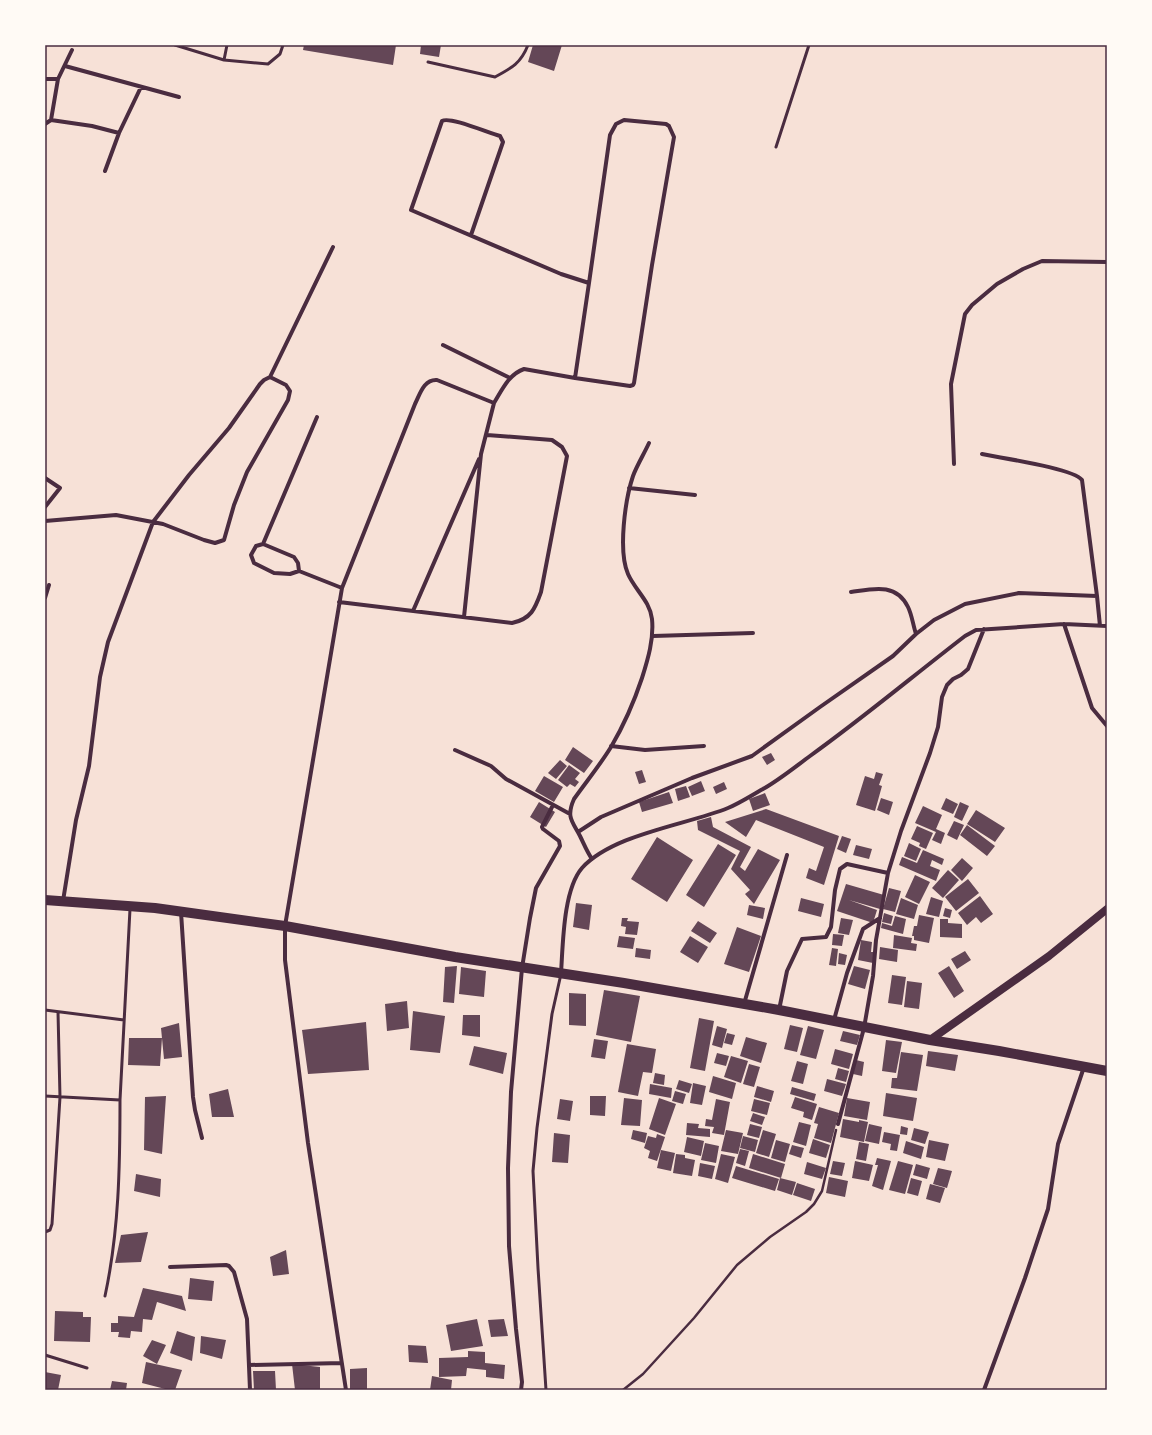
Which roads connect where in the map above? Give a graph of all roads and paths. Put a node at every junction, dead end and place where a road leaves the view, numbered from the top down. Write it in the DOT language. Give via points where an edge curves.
graph roads {
  1 [pos="175,45"];
  2 [pos="227,45"];
  3 [pos="283,45"];
  4 [pos="528,45"];
  5 [pos="809,45"];
  6 [pos="72,50"];
  7 [pos="224,60"];
  8 [pos="428,62"];
  9 [pos="65,66"];
  10 [pos="45,79"];
  11 [pos="58,79"];
  12 [pos="141,87"];
  13 [pos="179,97"];
  14 [pos="51,120"];
  15 [pos="45,124"];
  16 [pos="120,134"];
  17 [pos="776,147"];
  18 [pos="105,171"];
  19 [pos="471,235"];
  20 [pos="333,247"];
  21 [pos="1107,262"];
  22 [pos="589,283"];
  23 [pos="442,345"];
  24 [pos="270,377"];
  25 [pos="510,378"];
  26 [pos="575,378"];
  27 [pos="494,403"];
  28 [pos="317,417"];
  29 [pos="487,435"];
  30 [pos="649,443"];
  31 [pos="481,454"];
  32 [pos="982,454"];
  33 [pos="954,464"];
  34 [pos="45,478"];
  35 [pos="629,488"];
  36 [pos="695,496"];
  37 [pos="45,507"];
  38 [pos="45,521"];
  39 [pos="153,522"];
  40 [pos="263,544"];
  41 [pos="299,571"];
  42 [pos="49,585"];
  43 [pos="342,588"];
  44 [pos="850,592"];
  45 [pos="1097,596"];
  46 [pos="45,598"];
  47 [pos="339,602"];
  48 [pos="413,611"];
  49 [pos="464,617"];
  50 [pos="1064,624"];
  51 [pos="1100,626"];
  52 [pos="1107,626"];
  53 [pos="984,629"];
  54 [pos="753,633"];
  55 [pos="916,634"];
  56 [pos="652,636"];
  57 [pos="1107,726"];
  58 [pos="611,746"];
  59 [pos="704,746"];
  60 [pos="455,750"];
  61 [pos="553,805"];
  62 [pos="570,814"];
  63 [pos="578,832"];
  64 [pos="787,855"];
  65 [pos="592,859"];
  66 [pos="888,873"];
  67 [pos="45,900"];
  68 [pos="63,901"];
  69 [pos="130,907"];
  70 [pos="1107,909"];
  71 [pos="181,912"];
  72 [pos="880,918"];
  73 [pos="285,926"];
  74 [pos="524,968"];
  75 [pos="559,973"];
  76 [pos="744,1004"];
  77 [pos="45,1010"];
  78 [pos="779,1010"];
  79 [pos="58,1012"];
  80 [pos="124,1020"];
  81 [pos="834,1021"];
  82 [pos="864,1028"];
  83 [pos="930,1040"];
  84 [pos="1084,1067"];
  85 [pos="1107,1071"];
  86 [pos="45,1096"];
  87 [pos="60,1097"];
  88 [pos="120,1100"];
  89 [pos="838,1124"];
  90 [pos="202,1138"];
  91 [pos="45,1232"];
  92 [pos="170,1267"];
  93 [pos="105,1296"];
  94 [pos="45,1355"];
  95 [pos="342,1362"];
  96 [pos="249,1365"];
  97 [pos="87,1368"];
  98 [pos="250,1390"];
  99 [pos="346,1390"];
  100 [pos="521,1390"];
  101 [pos="546,1390"];
  102 [pos="623,1390"];
  103 [pos="984,1390"];
  1 -- 7 [label="lane"];
  2 -- 7 [label="lane"];
  3 -- 7 [label="lane" via="280,54 268,64"];
  4 -- 8 [label="lane" via="513,68 495,77"];
  5 -- 17 [label="lane"];
  6 -- 9 [label="street"];
  9 -- 11 [label="street"];
  9 -- 12 [label="street"];
  10 -- 11 [label="street"];
  11 -- 14 [label="street"];
  12 -- 13 [label="street"];
  12 -- 16 [label="street"];
  14 -- 15 [label="street"];
  14 -- 16 [label="street" via="92,126"];
  16 -- 18 [label="street"];
  19 -- 19 [label="street" via="411,210 444,120 456,121 500,136 503,142"];
  19 -- 22 [label="street"];
  20 -- 24 [label="street"];
  21 -- 33 [label="street" via="1042,261 997,284 965,314 951,384"];
  22 -- 26 [label="street"];
  22 -- 26 [label="street" via="610,135 616,124 624,120 666,124 674,137 634,383 630,386"];
  23 -- 25 [label="street"];
  24 -- 39 [label="street" via="260,384 229,428"];
  24 -- 39 [label="street" via="286,385 290,392 288,400 247,472 224,540 215,543"];
  25 -- 26 [label="street" via="524,369"];
  25 -- 27 [label="street"];
  27 -- 29 [label="street"];
  27 -- 43 [label="street" via="437,380 426,382"];
  28 -- 40 [label="street"];
  29 -- 31 [label="street"];
  29 -- 49 [label="street" via="552,440 562,447 567,456 541,592 536,605 528,617 512,623"];
  30 -- 35 [label="street"];
  31 -- 48 [label="street"];
  31 -- 49 [label="street"];
  32 -- 45 [label="street" via="1079,476 1082,480"];
  34 -- 37 [label="street" via="60,488"];
  35 -- 36 [label="street"];
  35 -- 56 [label="street" via="622,545 625,568 632,583 647,601 652,617"];
  38 -- 39 [label="street" via="116,515"];
  39 -- 68 [label="street" via="108,642 100,677 89,766 76,820"];
  40 -- 41 [label="street" via="294,557"];
  40 -- 41 [label="street" via="256,546 251,555 254,563 274,572 290,574"];
  41 -- 43 [label="street"];
  42 -- 46 [label="street"];
  43 -- 47 [label="street"];
  44 -- 55 [label="street" via="888,589 902,597 908,607"];
  45 -- 51 [label="street"];
  45 -- 55 [label="street" via="1020,592 964,604 934,620"];
  47 -- 48 [label="street"];
  47 -- 73 [label="street"];
  48 -- 49 [label="street"];
  50 -- 51 [label="street"];
  50 -- 53 [label="street"];
  50 -- 57 [label="street" via="1092,708"];
  51 -- 52 [label="street"];
  53 -- 65 [label="street" via="965,636 846,731 765,788 729,808 629,840"];
  53 -- 66 [label="street" via="968,669 947,685 942,697 938,728"];
  54 -- 56 [label="street"];
  55 -- 63 [label="street" via="893,656 752,756 600,817"];
  56 -- 58 [label="street" via="647,663 633,704"];
  58 -- 59 [label="street" via="644,750"];
  58 -- 62 [label="street" via="574,799"];
  60 -- 61 [label="street" via="491,766 506,779"];
  61 -- 62 [label="street"];
  61 -- 74 [label="street" via="542,829 559,841 560,846 536,888"];
  62 -- 63 [label="street" via="572,824"];
  63 -- 65 [label="street"];
  64 -- 76 [label="street"];
  65 -- 75 [label="street" via="581,869 570,892"];
  66 -- 72 [label="street"];
  66 -- 78 [label="street" via="847,864 840,869 831,927 826,937 802,939 787,971"];
  67 -- 68 [label="main road"];
  68 -- 69 [label="main road"];
  69 -- 71 [label="main road"];
  69 -- 80 [label="lane"];
  70 -- 83 [label="main road" via="1049,956"];
  71 -- 73 [label="main road"];
  71 -- 90 [label="street" via="194,1110"];
  72 -- 81 [label="street" via="863,929 847,973"];
  72 -- 82 [label="street"];
  73 -- 74 [label="main road"];
  73 -- 95 [label="street" via="285,960 307,1135"];
  74 -- 75 [label="main road"];
  74 -- 100 [label="street" via="511,1092 508,1168 509,1246"];
  75 -- 76 [label="main road"];
  75 -- 101 [label="lane" via="537,1128 534,1171"];
  76 -- 78 [label="main road"];
  77 -- 79 [label="lane"];
  78 -- 81 [label="main road"];
  79 -- 80 [label="lane"];
  79 -- 87 [label="lane"];
  80 -- 88 [label="lane"];
  81 -- 82 [label="main road"];
  82 -- 83 [label="main road"];
  82 -- 89 [label="street"];
  83 -- 84 [label="main road" via="999,1050"];
  84 -- 85 [label="main road"];
  84 -- 103 [label="street" via="1058,1144 1048,1209"];
  86 -- 87 [label="lane"];
  87 -- 88 [label="lane"];
  87 -- 91 [label="lane" via="52,1224 50,1230"];
  88 -- 93 [label="lane" via="116,1226"];
  89 -- 102 [label="path" via="822,1191 814,1204 736,1265 694,1318 643,1374"];
  92 -- 96 [label="street" via="226,1265 232,1269 247,1319"];
  94 -- 97 [label="lane"];
  95 -- 96 [label="street"];
  95 -- 99 [label="street"];
  96 -- 98 [label="street"];
}
